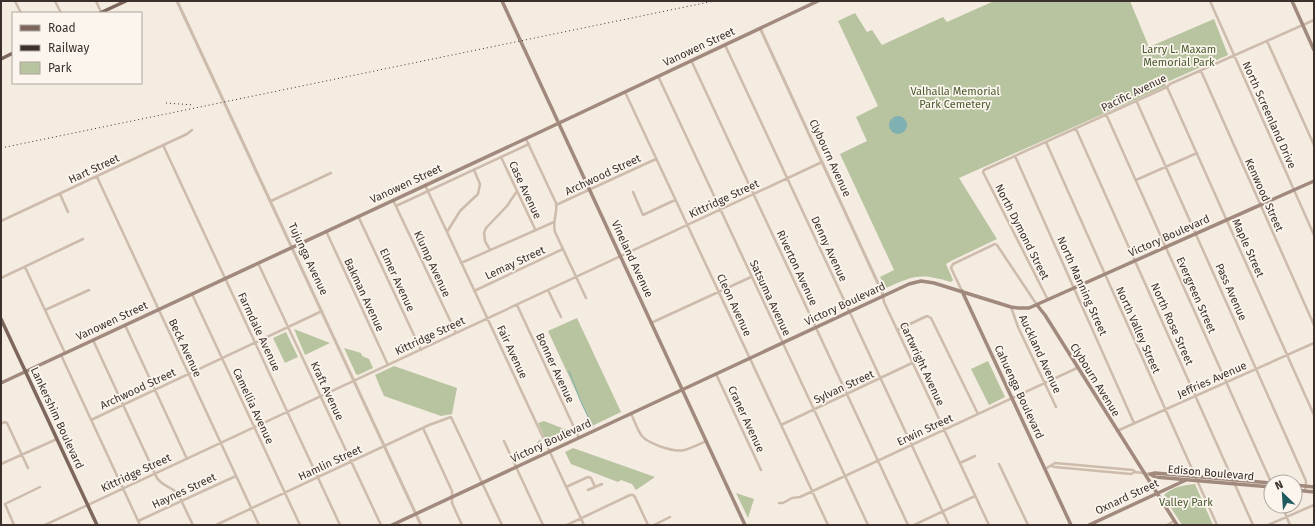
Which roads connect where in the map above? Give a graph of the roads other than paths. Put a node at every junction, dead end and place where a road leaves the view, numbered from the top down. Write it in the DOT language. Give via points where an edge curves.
graph roads {
  1 [pos="15,1"];
  2 [pos="55,1"];
  3 [pos="96,1"];
  4 [pos="126,1"];
  5 [pos="177,1"];
  6 [pos="502,1"];
  7 [pos="818,1"];
  8 [pos="1210,1"];
  9 [pos="1293,4"];
  10 [pos="20,12"];
  11 [pos="60,12"];
  12 [pos="100,12"];
  13 [pos="102,12"];
  14 [pos="1314,20"];
  15 [pos="1303,25"];
  16 [pos="760,28"];
  17 [pos="1267,41"];
  18 [pos="725,45"];
  19 [pos="1314,50"];
  20 [pos="12,53"];
  21 [pos="1234,56"];
  22 [pos="1,58"];
  23 [pos="691,60"];
  24 [pos="1201,71"];
  25 [pos="658,76"];
  26 [pos="1167,87"];
  27 [pos="625,92"];
  28 [pos="1136,100"];
  29 [pos="1106,114"];
  30 [pos="558,123"];
  31 [pos="1076,128"];
  32 [pos="192,130"];
  33 [pos="526,138"];
  34 [pos="1046,142"];
  35 [pos="529,144"];
  36 [pos="163,145"];
  37 [pos="1314,145"];
  38 [pos="1197,153"];
  39 [pos="1015,156"];
  40 [pos="501,157"];
  41 [pos="656,159"];
  42 [pos="822,162"];
  43 [pos="1167,167"];
  44 [pos="474,170"];
  45 [pos="983,171"];
  46 [pos="331,173"];
  47 [pos="97,177"];
  48 [pos="787,179"];
  49 [pos="1136,180"];
  50 [pos="1314,181"];
  51 [pos="425,186"];
  52 [pos="590,190"];
  53 [pos="1294,190"];
  54 [pos="517,191"];
  55 [pos="428,192"];
  56 [pos="633,192"];
  57 [pos="60,194"];
  58 [pos="754,194"];
  59 [pos="393,200"];
  60 [pos="675,200"];
  61 [pos="271,201"];
  62 [pos="556,205"];
  63 [pos="1260,205"];
  64 [pos="396,206"];
  65 [pos="720,210"];
  66 [pos="68,212"];
  67 [pos="358,216"];
  68 [pos="1227,220"];
  69 [pos="1,221"];
  70 [pos="554,222"];
  71 [pos="687,225"];
  72 [pos="535,229"];
  73 [pos="326,231"];
  74 [pos="447,232"];
  75 [pos="1196,234"];
  76 [pos="1314,235"];
  77 [pos="83,240"];
  78 [pos="998,245"];
  79 [pos="292,247"];
  80 [pos="1166,248"];
  81 [pos="563,249"];
  82 [pos="490,250"];
  83 [pos="620,256"];
  84 [pos="1136,261"];
  85 [pos="258,263"];
  86 [pos="461,263"];
  87 [pos="25,267"];
  88 [pos="1105,275"];
  89 [pos="751,276"];
  90 [pos="576,277"];
  91 [pos="1,278"];
  92 [pos="225,278"];
  93 [pos="1074,288"];
  94 [pos="89,290"];
  95 [pos="548,290"];
  96 [pos="474,291"];
  97 [pos="962,291"];
  98 [pos="718,292"];
  99 [pos="192,294"];
  100 [pos="974,295"];
  101 [pos="883,296"];
  102 [pos="586,298"];
  103 [pos="1048,300"];
  104 [pos="967,302"];
  105 [pos="517,305"];
  106 [pos="1037,305"];
  107 [pos="1011,307"];
  108 [pos="159,309"];
  109 [pos="45,310"];
  110 [pos="322,311"];
  111 [pos="849,312"];
  112 [pos="561,317"];
  113 [pos="1,319"];
  114 [pos="487,319"];
  115 [pos="652,323"];
  116 [pos="125,325"];
  117 [pos="1314,325"];
  118 [pos="288,327"];
  119 [pos="816,328"];
  120 [pos="897,330"];
  121 [pos="456,333"];
  122 [pos="93,340"];
  123 [pos="255,343"];
  124 [pos="782,343"];
  125 [pos="1314,343"];
  126 [pos="421,350"];
  127 [pos="63,354"];
  128 [pos="1287,355"];
  129 [pos="222,358"];
  130 [pos="750,358"];
  131 [pos="912,364"];
  132 [pos="388,365"];
  133 [pos="1077,368"];
  134 [pos="1256,369"];
  135 [pos="26,371"];
  136 [pos="188,374"];
  137 [pos="716,374"];
  138 [pos="880,379"];
  139 [pos="354,381"];
  140 [pos="1226,382"];
  141 [pos="1,383"];
  142 [pos="1044,383"];
  143 [pos="155,390"];
  144 [pos="682,390"];
  145 [pos="847,394"];
  146 [pos="321,396"];
  147 [pos="1195,396"];
  148 [pos="1011,398"];
  149 [pos="123,405"];
  150 [pos="1056,407"];
  151 [pos="1165,409"];
  152 [pos="814,410"];
  153 [pos="287,412"];
  154 [pos="631,414"];
  155 [pos="978,414"];
  156 [pos="1314,415"];
  157 [pos="91,420"];
  158 [pos="1,424"];
  159 [pos="1134,424"];
  160 [pos="781,425"];
  161 [pos="254,428"];
  162 [pos="423,428"];
  163 [pos="944,430"];
  164 [pos="1117,432"];
  165 [pos="57,438"];
  166 [pos="579,438"];
  167 [pos="504,441"];
  168 [pos="706,441"];
  169 [pos="221,443"];
  170 [pos="911,445"];
  171 [pos="385,446"];
  172 [pos="550,452"];
  173 [pos="21,455"];
  174 [pos="975,456"];
  175 [pos="187,458"];
  176 [pos="878,460"];
  177 [pos="351,462"];
  178 [pos="960,463"];
  179 [pos="1,464"];
  180 [pos="999,464"];
  181 [pos="28,468"];
  182 [pos="516,468"];
  183 [pos="1045,469"];
  184 [pos="761,470"];
  185 [pos="1143,472"];
  186 [pos="155,474"];
  187 [pos="1150,474"];
  188 [pos="1267,474"];
  189 [pos="236,476"];
  190 [pos="845,476"];
  191 [pos="1195,476"];
  192 [pos="318,477"];
  193 [pos="1186,480"];
  194 [pos="1233,480"];
  195 [pos="1197,481"];
  196 [pos="1263,482"];
  197 [pos="483,483"];
  198 [pos="602,484"];
  199 [pos="1235,484"];
  200 [pos="1303,486"];
  201 [pos="1306,486"];
  202 [pos="40,487"];
  203 [pos="566,487"];
  204 [pos="595,487"];
  205 [pos="1263,487"];
  206 [pos="1314,487"];
  207 [pos="123,489"];
  208 [pos="588,490"];
  209 [pos="1305,490"];
  210 [pos="813,491"];
  211 [pos="1314,492"];
  212 [pos="285,493"];
  213 [pos="1157,494"];
  214 [pos="976,496"];
  215 [pos="452,497"];
  216 [pos="182,501"];
  217 [pos="779,503"];
  218 [pos="88,505"];
  219 [pos="1314,505"];
  220 [pos="251,508"];
  221 [pos="942,512"];
  222 [pos="416,514"];
  223 [pos="1286,514"];
  224 [pos="670,517"];
  225 [pos="1287,517"];
  226 [pos="581,518"];
  227 [pos="53,521"];
  228 [pos="138,521"];
  229 [pos="1176,523"];
  230 [pos="743,524"];
  231 [pos="14,525"];
  232 [pos="45,525"];
  233 [pos="54,525"];
  234 [pos="97,525"];
  235 [pos="140,525"];
  236 [pos="193,525"];
  237 [pos="216,525"];
  238 [pos="259,525"];
  239 [pos="300,525"];
  240 [pos="340,525"];
  241 [pos="380,525"];
  242 [pos="392,525"];
  243 [pos="421,525"];
  244 [pos="462,525"];
  245 [pos="502,525"];
  246 [pos="543,525"];
  247 [pos="567,525"];
  248 [pos="584,525"];
  249 [pos="648,525"];
  250 [pos="654,525"];
  251 [pos="828,525"];
  252 [pos="868,525"];
  253 [pos="908,525"];
  254 [pos="914,525"];
  255 [pos="949,525"];
  256 [pos="989,525"];
  257 [pos="1028,525"];
  258 [pos="1071,525"];
  259 [pos="1089,525"];
  260 [pos="1167,525"];
  261 [pos="1217,525"];
  262 [pos="1254,525"];
  263 [pos="1268,525"];
  264 [pos="1290,525"];
  1 -- 10 [label="street"];
  2 -- 11 [label="street"];
  3 -- 12 [label="street"];
  4 -- 13 [label="main road"];
  5 -- 61 [label="street, Tujunga Avenue"];
  6 -- 30 [label="main road, Vineland Avenue"];
  7 -- 16 [label="main road, Vanowen Street"];
  8 -- 21 [label="street, North Screenland Drive"];
  9 -- 15 [label="main road"];
  14 -- 15 [label="street, Pacific Avenue"];
  15 -- 17 [label="street, Pacific Avenue"];
  15 -- 19 [label="main road"];
  16 -- 18 [label="main road, Vanowen Street"];
  16 -- 42 [label="street, Clybourn Avenue"];
  17 -- 21 [label="street, Pacific Avenue"];
  17 -- 37 [label="street"];
  18 -- 23 [label="main road, Vanowen Street"];
  18 -- 48 [label="street, Denny Avenue"];
  20 -- 22 [label="main road"];
  21 -- 24 [label="street, Pacific Avenue"];
  21 -- 53 [label="street, North Screenland Drive"];
  23 -- 25 [label="main road, Vanowen Street"];
  23 -- 58 [label="street, Riverton Avenue"];
  24 -- 26 [label="street, Pacific Avenue"];
  24 -- 63 [label="street, Kenwood Street"];
  25 -- 27 [label="main road, Vanowen Street"];
  25 -- 65 [label="street, Satsuma Avenue"];
  26 -- 28 [label="street, Pacific Avenue"];
  26 -- 38 [label="street, Maple Street"];
  27 -- 30 [label="main road, Vanowen Street"];
  27 -- 41 [label="street, Cleon Avenue"];
  28 -- 29 [label="street, Pacific Avenue"];
  28 -- 43 [label="street, Pass Avenue"];
  29 -- 31 [label="street, Pacific Avenue"];
  29 -- 49 [label="street, Evergreen Street"];
  30 -- 33 [label="main road, Vanowen Street"];
  30 -- 52 [label="main road, Vineland Avenue"];
  31 -- 34 [label="street, Pacific Avenue"];
  31 -- 84 [label="street, North Rose Street"];
  32 -- 36 [label="street, Hart Street"];
  33 -- 35 [label="street"];
  33 -- 51 [label="main road, Vanowen Street"];
  34 -- 39 [label="street, Pacific Avenue"];
  34 -- 88 [label="street, North Valley Street"];
  35 -- 40 [label="street, Vanowen Street"];
  35 -- 62 [label="street"];
  36 -- 47 [label="street, Hart Street"];
  36 -- 92 [label="street, Farmdale Avenue"];
  38 -- 43 [label="street"];
  38 -- 68 [label="street, Maple Street"];
  39 -- 45 [label="street, Pacific Avenue"];
  39 -- 93 [label="street, North Manning Street"];
  40 -- 44 [label="street, Vanowen Street"];
  40 -- 54 [label="street, Case Avenue"];
  41 -- 52 [label="street, Archwood Street"];
  41 -- 60 [label="street, Cleon Avenue"];
  42 -- 48 [label="street, Kittridge Street"];
  42 -- 101 [label="street, Clybourn Avenue"];
  43 -- 49 [label="street"];
  43 -- 75 [label="street, Pass Avenue"];
  44 -- 55 [label="street, Vanowen Street"];
  44 -- 74 [label="street" via="480,184 478,194 460,211"];
  45 -- 103 [label="street, North Dymond Street"];
  46 -- 61 [label="street"];
  47 -- 57 [label="street, Hart Street"];
  47 -- 108 [label="street, Beck Avenue"];
  48 -- 58 [label="street, Kittridge Street"];
  48 -- 111 [label="street, Denny Avenue"];
  49 -- 80 [label="street, Evergreen Street"];
  50 -- 53 [label="main road, Victory Boulevard"];
  51 -- 55 [label="street, Fair Avenue"];
  51 -- 59 [label="main road, Vanowen Street"];
  52 -- 62 [label="street, Archwood Street"];
  52 -- 83 [label="main road, Vineland Avenue"];
  53 -- 63 [label="main road, Victory Boulevard"];
  53 -- 76 [label="street, North Screenland Drive"];
  54 -- 72 [label="street, Case Avenue"];
  54 -- 82 [label="street" via="486,228 485,241"];
  55 -- 64 [label="street, Vanowen Street"];
  55 -- 74 [label="street, Fair Avenue"];
  56 -- 60 [label="street" via="642,215"];
  57 -- 66 [label="street"];
  57 -- 69 [label="street, Hart Street"];
  58 -- 65 [label="street, Kittridge Street"];
  58 -- 119 [label="street, Riverton Avenue"];
  59 -- 64 [label="street, Klump Avenue"];
  59 -- 67 [label="main road, Vanowen Street"];
  60 -- 71 [label="street, Cleon Avenue"];
  61 -- 79 [label="street, Tujunga Avenue"];
  62 -- 70 [label="street"];
  63 -- 68 [label="main road, Victory Boulevard"];
  63 -- 117 [label="street, Kenwood Street"];
  64 -- 121 [label="street, Klump Avenue"];
  65 -- 71 [label="street, Kittridge Street"];
  65 -- 89 [label="street, Satsuma Avenue"];
  67 -- 73 [label="main road, Vanowen Street"];
  67 -- 126 [label="street, Elmer Avenue"];
  68 -- 75 [label="main road, Victory Boulevard"];
  68 -- 128 [label="street, Maple Street"];
  70 -- 72 [label="street"];
  70 -- 81 [label="street" via="555,232"];
  71 -- 83 [label="street, Kittridge Street"];
  71 -- 98 [label="street, Cleon Avenue"];
  72 -- 82 [label="street"];
  73 -- 79 [label="main road, Vanowen Street"];
  73 -- 132 [label="street, Bakman Avenue"];
  74 -- 86 [label="street, Fair Avenue"];
  75 -- 80 [label="main road, Victory Boulevard"];
  75 -- 134 [label="street, Pass Avenue"];
  77 -- 87 [label="street"];
  78 -- 97 [label="street, Cahuenga Boulevard" via="995,244 953,264 951,268"];
  78 -- 106 [label="street, Clybourn Avenue"];
  79 -- 85 [label="main road, Vanowen Street"];
  79 -- 110 [label="street, Tujunga Avenue"];
  80 -- 84 [label="main road, Victory Boulevard"];
  80 -- 140 [label="street, Evergreen Street"];
  81 -- 90 [label="street"];
  81 -- 96 [label="street, Lemay Street"];
  82 -- 86 [label="street"];
  83 -- 90 [label="street, Kittridge Street"];
  83 -- 115 [label="main road, Vineland Avenue"];
  84 -- 88 [label="main road, Victory Boulevard"];
  84 -- 147 [label="street, North Rose Street"];
  85 -- 92 [label="main road, Vanowen Street"];
  85 -- 118 [label="street, Kraft Avenue"];
  86 -- 96 [label="street, Fair Avenue"];
  87 -- 91 [label="street"];
  87 -- 109 [label="street"];
  88 -- 93 [label="main road, Victory Boulevard"];
  88 -- 151 [label="street, North Valley Street"];
  89 -- 98 [label="street"];
  89 -- 124 [label="street, Satsuma Avenue"];
  90 -- 95 [label="street, Kittridge Street"];
  90 -- 102 [label="street"];
  92 -- 99 [label="main road, Vanowen Street"];
  92 -- 123 [label="street, Farmdale Avenue"];
  93 -- 103 [label="main road, Victory Boulevard"];
  93 -- 159 [label="street, North Manning Street"];
  94 -- 109 [label="street"];
  95 -- 105 [label="street, Kittridge Street"];
  95 -- 112 [label="street"];
  96 -- 114 [label="street, Fair Avenue"];
  97 -- 100 [label="main road, Victory Boulevard"];
  97 -- 101 [label="main road, Victory Boulevard" via="921,281"];
  97 -- 104 [label="main road, Cahuenga Boulevard"];
  98 -- 115 [label="street"];
  98 -- 130 [label="street, Cleon Avenue"];
  99 -- 108 [label="main road, Vanowen Street"];
  99 -- 129 [label="street, Camellia Avenue"];
  100 -- 104 [label="main road"];
  100 -- 107 [label="main road, Victory Boulevard"];
  101 -- 111 [label="main road, Victory Boulevard"];
  101 -- 120 [label="street, Cartwright Avenue"];
  103 -- 106 [label="main road, Victory Boulevard"];
  104 -- 148 [label="main road, Cahuenga Boulevard"];
  105 -- 114 [label="street, Kittridge Street"];
  105 -- 166 [label="street, Bonner Avenue"];
  106 -- 107 [label="main road, Victory Boulevard"];
  106 -- 133 [label="main road, Clybourn Avenue"];
  107 -- 142 [label="street, Auckland Avenue"];
  108 -- 116 [label="main road, Vanowen Street"];
  108 -- 136 [label="street, Beck Avenue"];
  109 -- 127 [label="street"];
  110 -- 118 [label="street, Archwood Street"];
  110 -- 139 [label="street, Tujunga Avenue"];
  111 -- 119 [label="main road, Victory Boulevard"];
  111 -- 138 [label="street, Denny Avenue"];
  113 -- 135 [label="main road, Lankershim Boulevard"];
  114 -- 121 [label="street, Kittridge Street"];
  114 -- 172 [label="street, Fair Avenue"];
  115 -- 144 [label="main road, Vineland Avenue"];
  116 -- 122 [label="main road, Vanowen Street"];
  116 -- 143 [label="street"];
  118 -- 123 [label="street, Archwood Street"];
  118 -- 146 [label="street, Kraft Avenue"];
  119 -- 124 [label="main road, Victory Boulevard"];
  119 -- 145 [label="street, Riverton Avenue"];
  120 -- 131 [label="street, Cartwright Avenue"];
  120 -- 155 [label="street" via="927,316 931,318"];
  121 -- 126 [label="street, Kittridge Street"];
  122 -- 127 [label="main road, Vanowen Street"];
  122 -- 149 [label="street"];
  123 -- 129 [label="street, Archwood Street"];
  123 -- 153 [label="street, Farmdale Avenue"];
  124 -- 130 [label="main road, Victory Boulevard"];
  124 -- 152 [label="street, Satsuma Avenue"];
  125 -- 128 [label="street, Jeffries Avenue"];
  126 -- 132 [label="street, Kittridge Street"];
  127 -- 135 [label="main road, Vanowen Street"];
  127 -- 157 [label="street"];
  128 -- 134 [label="street, Jeffries Avenue"];
  128 -- 156 [label="street, Maple Street"];
  129 -- 136 [label="street, Archwood Street"];
  129 -- 161 [label="street, Camellia Avenue"];
  130 -- 137 [label="main road, Victory Boulevard"];
  130 -- 160 [label="street, Cleon Avenue"];
  131 -- 138 [label="street, Sylvan Street"];
  131 -- 163 [label="street, Cartwright Avenue"];
  132 -- 139 [label="street, Kittridge Street"];
  133 -- 142 [label="street, Erwin Street"];
  133 -- 164 [label="main road, Clybourn Avenue"];
  134 -- 140 [label="street, Jeffries Avenue"];
  134 -- 201 [label="street, Pass Avenue"];
  135 -- 141 [label="main road, Vanowen Street"];
  135 -- 165 [label="main road, Lankershim Boulevard"];
  136 -- 143 [label="street, Archwood Street"];
  136 -- 169 [label="street, Beck Avenue"];
  137 -- 144 [label="main road, Victory Boulevard"];
  137 -- 184 [label="street, Craner Avenue"];
  138 -- 145 [label="street, Sylvan Street"];
  138 -- 170 [label="street, Denny Avenue"];
  139 -- 146 [label="street, Kittridge Street"];
  139 -- 171 [label="street, Tujunga Avenue"];
  140 -- 147 [label="street, Jeffries Avenue"];
  140 -- 188 [label="street, Evergreen Street"];
  142 -- 148 [label="street, Erwin Street"];
  142 -- 150 [label="street, Auckland Avenue"];
  143 -- 149 [label="street, Archwood Street"];
  143 -- 175 [label="street"];
  144 -- 154 [label="main road, Victory Boulevard"];
  144 -- 168 [label="main road, Vineland Avenue"];
  145 -- 152 [label="street, Sylvan Street"];
  145 -- 176 [label="street, Riverton Avenue"];
  146 -- 153 [label="street, Kittridge Street"];
  146 -- 177 [label="street, Kraft Avenue"];
  147 -- 151 [label="street, Jeffries Avenue"];
  147 -- 194 [label="street, North Rose Street"];
  148 -- 155 [label="street, Erwin Street"];
  148 -- 183 [label="main road, Cahuenga Boulevard"];
  149 -- 157 [label="street, Archwood Street"];
  149 -- 186 [label="street"];
  151 -- 159 [label="street, Jeffries Avenue"];
  151 -- 191 [label="street, North Valley Street"];
  152 -- 160 [label="street, Sylvan Street"];
  152 -- 190 [label="street, Satsuma Avenue"];
  153 -- 161 [label="street, Kittridge Street"];
  153 -- 192 [label="street, Farmdale Avenue"];
  154 -- 166 [label="main road, Victory Boulevard"];
  154 -- 168 [label="street" via="643,437 651,443 681,451"];
  155 -- 163 [label="street, Erwin Street"];
  157 -- 207 [label="street"];
  158 -- 173 [label="street" via="7,423"];
  159 -- 164 [label="street, Jeffries Avenue"];
  160 -- 210 [label="street, Cleon Avenue"];
  161 -- 169 [label="street, Kittridge Street"];
  161 -- 212 [label="street, Camellia Avenue"];
  162 -- 171 [label="street, Hamlin Street"];
  162 -- 197 [label="street, Hamlin Street" via="451,417"];
  162 -- 215 [label="street" via="452,491"];
  163 -- 170 [label="street, Erwin Street"];
  163 -- 178 [label="street, Cartwright Avenue"];
  164 -- 185 [label="main road, Clybourn Avenue"];
  165 -- 173 [label="street"];
  165 -- 218 [label="main road, Lankershim Boulevard"];
  166 -- 172 [label="main road, Victory Boulevard"];
  167 -- 182 [label="street"];
  168 -- 230 [label="main road, Vineland Avenue"];
  169 -- 175 [label="street, Kittridge Street"];
  169 -- 189 [label="street, Beck Avenue"];
  170 -- 176 [label="street, Erwin Street"];
  170 -- 221 [label="street, Denny Avenue"];
  171 -- 177 [label="street, Hamlin Street"];
  171 -- 222 [label="street, Tujunga Avenue"];
  172 -- 182 [label="main road, Victory Boulevard"];
  172 -- 203 [label="street, Fair Avenue"];
  173 -- 179 [label="street"];
  173 -- 181 [label="street"];
  174 -- 178 [label="street"];
  175 -- 186 [label="street, Kittridge Street"];
  176 -- 190 [label="street, Erwin Street"];
  176 -- 253 [label="street, Riverton Avenue"];
  177 -- 192 [label="street, Hamlin Street"];
  177 -- 241 [label="street, Kraft Avenue"];
  178 -- 214 [label="street, Cartwright Avenue"];
  180 -- 257 [label="street"];
  182 -- 197 [label="main road, Victory Boulevard"];
  182 -- 246 [label="street"];
  183 -- 185 [label="street, Edison Boulevard" via="1052,466 1131,474"];
  183 -- 258 [label="main road, Cahuenga Boulevard"];
  185 -- 187 [label="street, Edison Boulevard"];
  185 -- 213 [label="main road, Clybourn Avenue"];
  186 -- 207 [label="street, Kittridge Street"];
  186 -- 216 [label="street" via="159,481 176,491"];
  187 -- 191 [label="main road, Edison Boulevard" via="1155,472"];
  187 -- 193 [label="main road, Edison Boulevard" via="1155,477"];
  189 -- 216 [label="street, Haynes Street"];
  189 -- 220 [label="street, Beck Avenue"];
  190 -- 210 [label="street, Erwin Street"];
  190 -- 252 [label="street, Satsuma Avenue"];
  191 -- 193 [label="main road, Oxnard Street"];
  191 -- 194 [label="main road, Edison Boulevard"];
  191 -- 195 [label="street, North Valley Street"];
  192 -- 212 [label="street, Hamlin Street"];
  192 -- 240 [label="street, Farmdale Avenue"];
  193 -- 195 [label="main road, Edison Boulevard"];
  193 -- 213 [label="main road, Oxnard Street"];
  194 -- 196 [label="main road, Edison Boulevard"];
  194 -- 199 [label="street, North Rose Street"];
  195 -- 199 [label="main road, Edison Boulevard"];
  195 -- 261 [label="street, North Valley Street"];
  197 -- 215 [label="main road, Victory Boulevard"];
  197 -- 245 [label="street"];
  198 -- 204 [label="street"];
  199 -- 205 [label="main road, Edison Boulevard"];
  199 -- 262 [label="street, North Rose Street"];
  200 -- 201 [label="main road"];
  201 -- 206 [label="main road"];
  201 -- 209 [label="street"];
  202 -- 231 [label="street" via="5,504"];
  203 -- 204 [label="street" via="588,477"];
  203 -- 226 [label="street, Fair Avenue"];
  204 -- 208 [label="street"];
  207 -- 218 [label="street, Kittridge Street"];
  207 -- 228 [label="street"];
  209 -- 211 [label="main road"];
  210 -- 217 [label="street, Erwin Street"];
  210 -- 251 [label="street, Cleon Avenue"];
  212 -- 220 [label="street, Hamlin Street"];
  212 -- 239 [label="street, Camellia Avenue"];
  213 -- 229 [label="main road, Clybourn Avenue"];
  213 -- 259 [label="main road, Oxnard Street"];
  214 -- 221 [label="street"];
  214 -- 256 [label="street, Cartwright Avenue"];
  215 -- 222 [label="main road, Victory Boulevard"];
  215 -- 244 [label="street" via="452,503"];
  216 -- 228 [label="street, Haynes Street"];
  216 -- 236 [label="street"];
  218 -- 227 [label="street, Kittridge Street"];
  218 -- 234 [label="main road, Lankershim Boulevard"];
  219 -- 225 [label="street"];
  220 -- 237 [label="street, Hamlin Street"];
  220 -- 238 [label="street, Beck Avenue"];
  221 -- 254 [label="street"];
  221 -- 255 [label="street, Denny Avenue"];
  222 -- 242 [label="main road, Victory Boulevard"];
  222 -- 243 [label="street, Tujunga Avenue"];
  223 -- 225 [label="street"];
  224 -- 250 [label="street"];
  225 -- 263 [label="street"];
  225 -- 264 [label="street"];
  226 -- 247 [label="street"];
  226 -- 248 [label="street, Fair Avenue"];
  226 -- 249 [label="street" via="633,495"];
  227 -- 232 [label="street, Kittridge Street"];
  227 -- 233 [label="street"];
  228 -- 235 [label="street"];
  229 -- 260 [label="street"];
}
